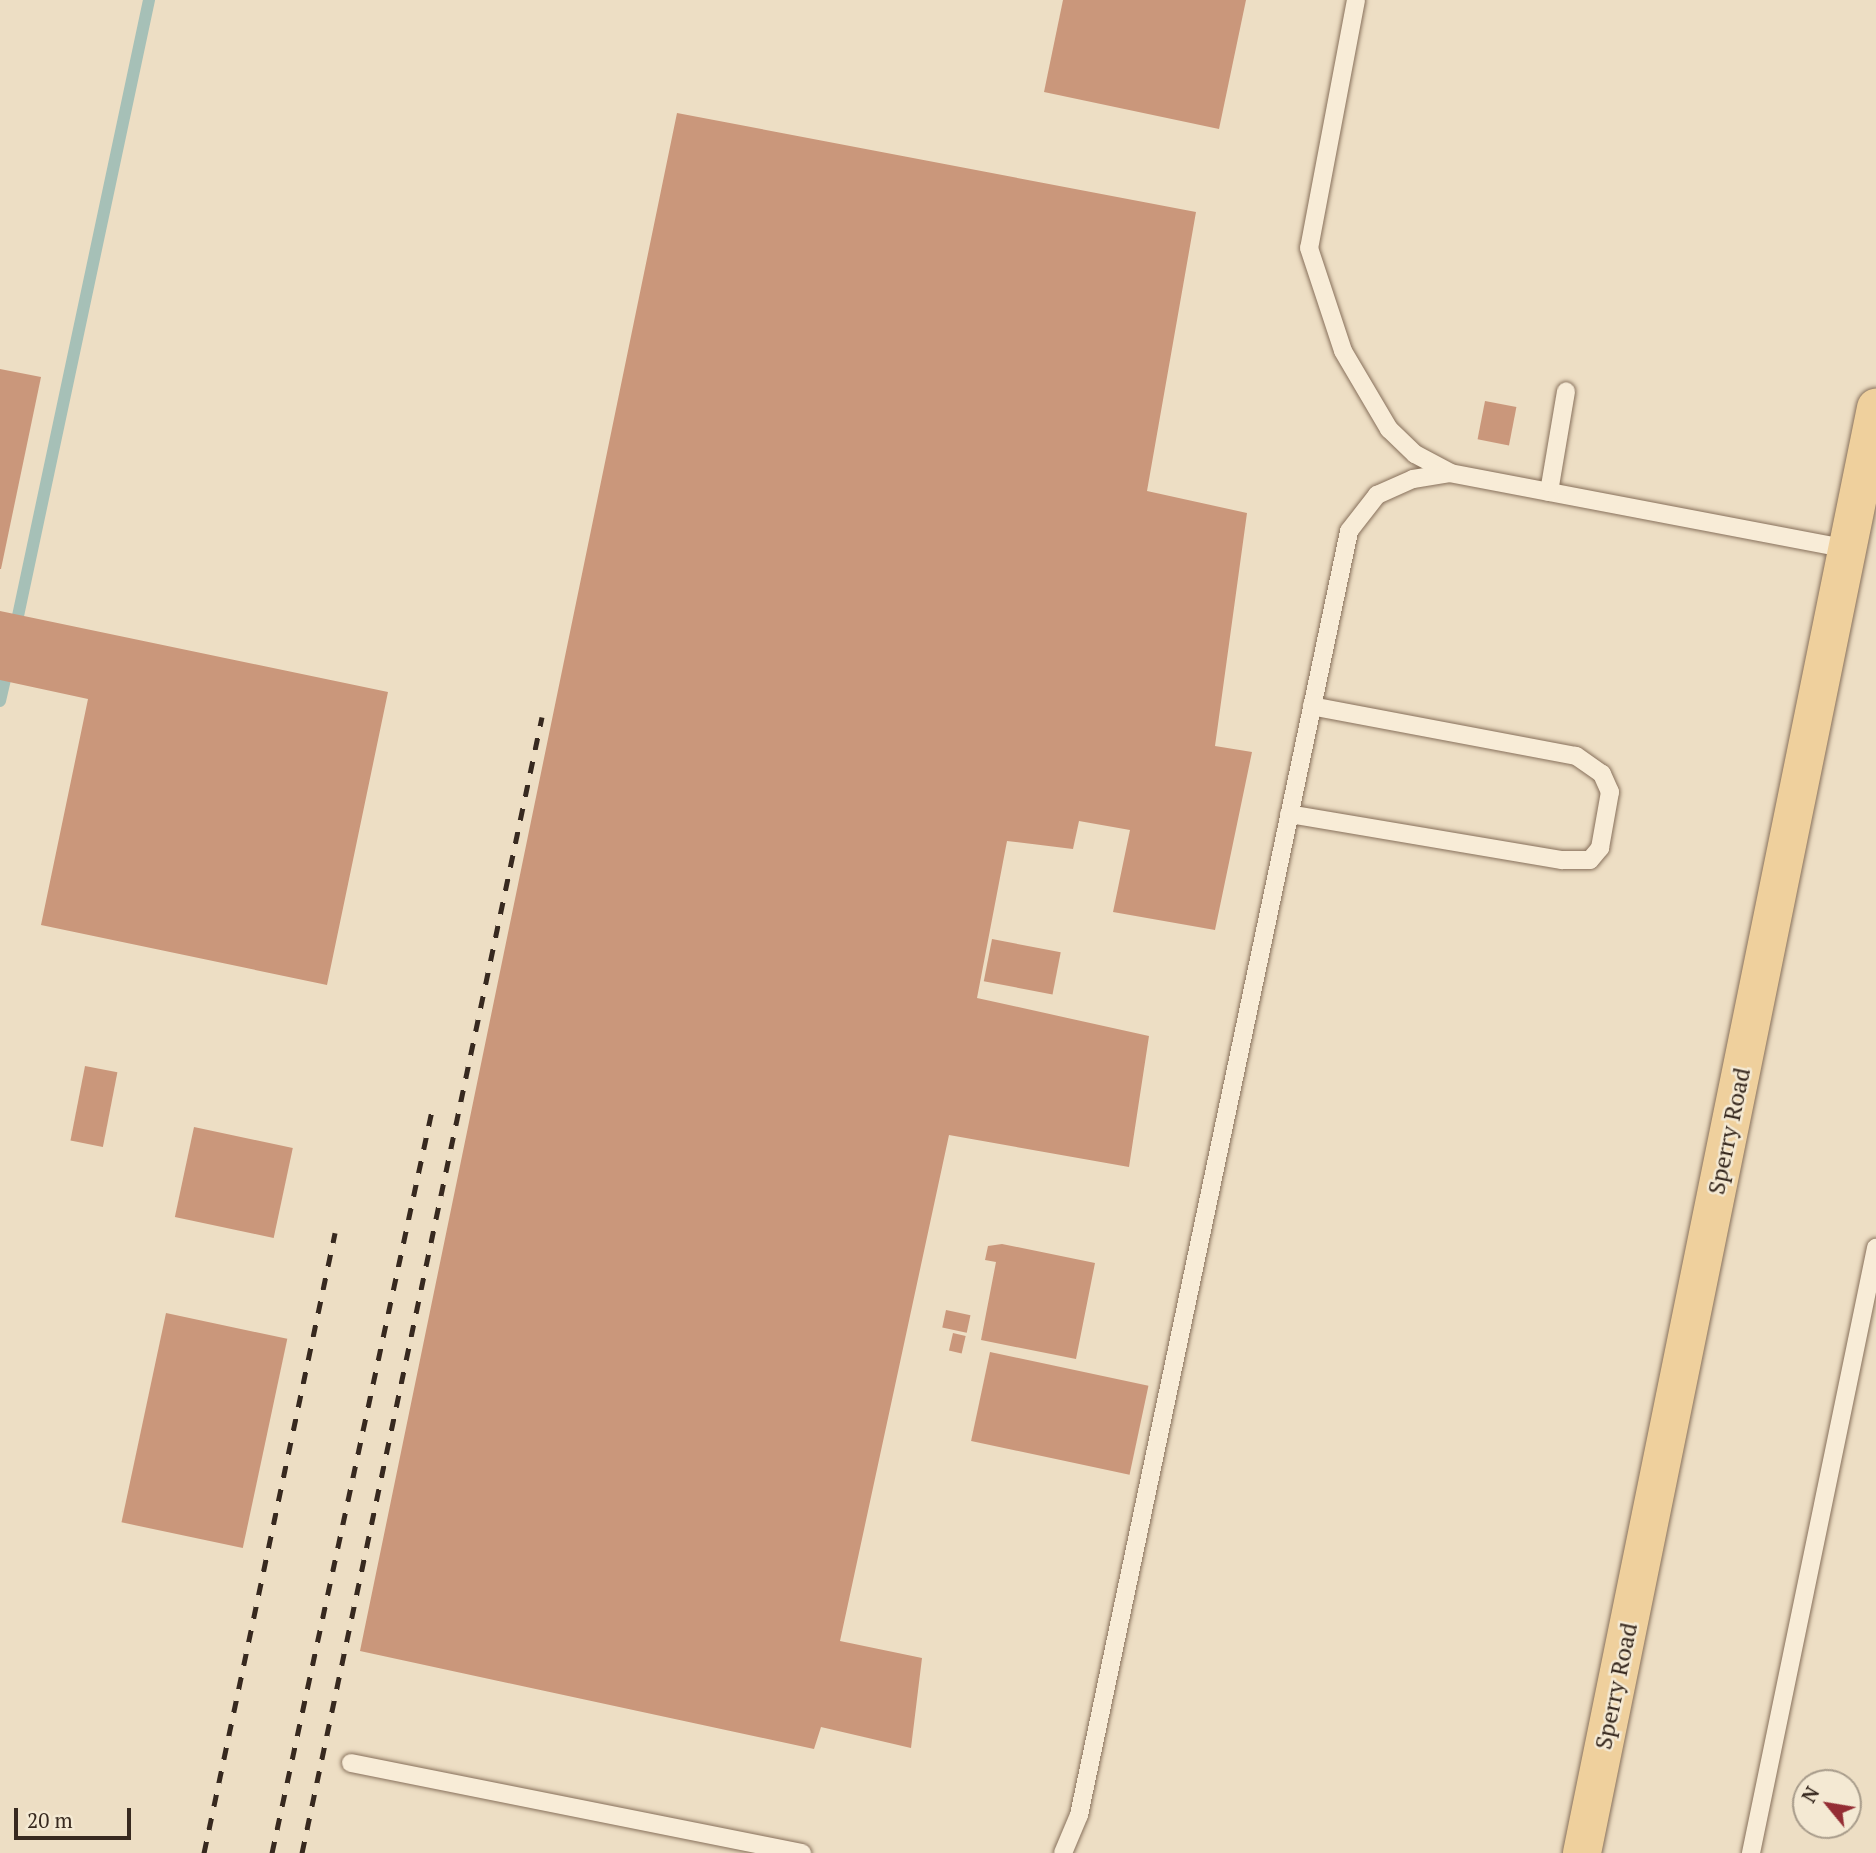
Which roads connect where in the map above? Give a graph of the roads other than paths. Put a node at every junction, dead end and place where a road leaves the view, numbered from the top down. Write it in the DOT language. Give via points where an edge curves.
graph roads {
  1 [pos="1356,0"];
  2 [pos="1566,391"];
  3 [pos="1876,408"];
  4 [pos="1450,473"];
  5 [pos="1549,492"];
  6 [pos="1847,549"];
  7 [pos="1312,706"];
  8 [pos="1289,814"];
  9 [pos="1876,1248"];
  10 [pos="351,1763"];
  11 [pos="802,1853"];
  12 [pos="1063,1853"];
  13 [pos="1581,1853"];
  14 [pos="1751,1853"];
  1 -- 4 [label="lane" via="1309,248 1343,351 1389,429 1415,454"];
  2 -- 5 [label="lane"];
  3 -- 6 [label="main road, Sperry Road"];
  4 -- 5 [label="lane"];
  4 -- 7 [label="lane" via="1413,479 1377,495 1349,531"];
  5 -- 6 [label="lane"];
  6 -- 13 [label="main road, Sperry Road"];
  7 -- 8 [label="lane"];
  7 -- 8 [label="lane" via="1576,755 1602,774 1610,792 1600,848 1590,860 1562,860"];
  8 -- 12 [label="lane" via="1079,1815"];
  9 -- 14 [label="lane"];
  10 -- 11 [label="lane"];
}
